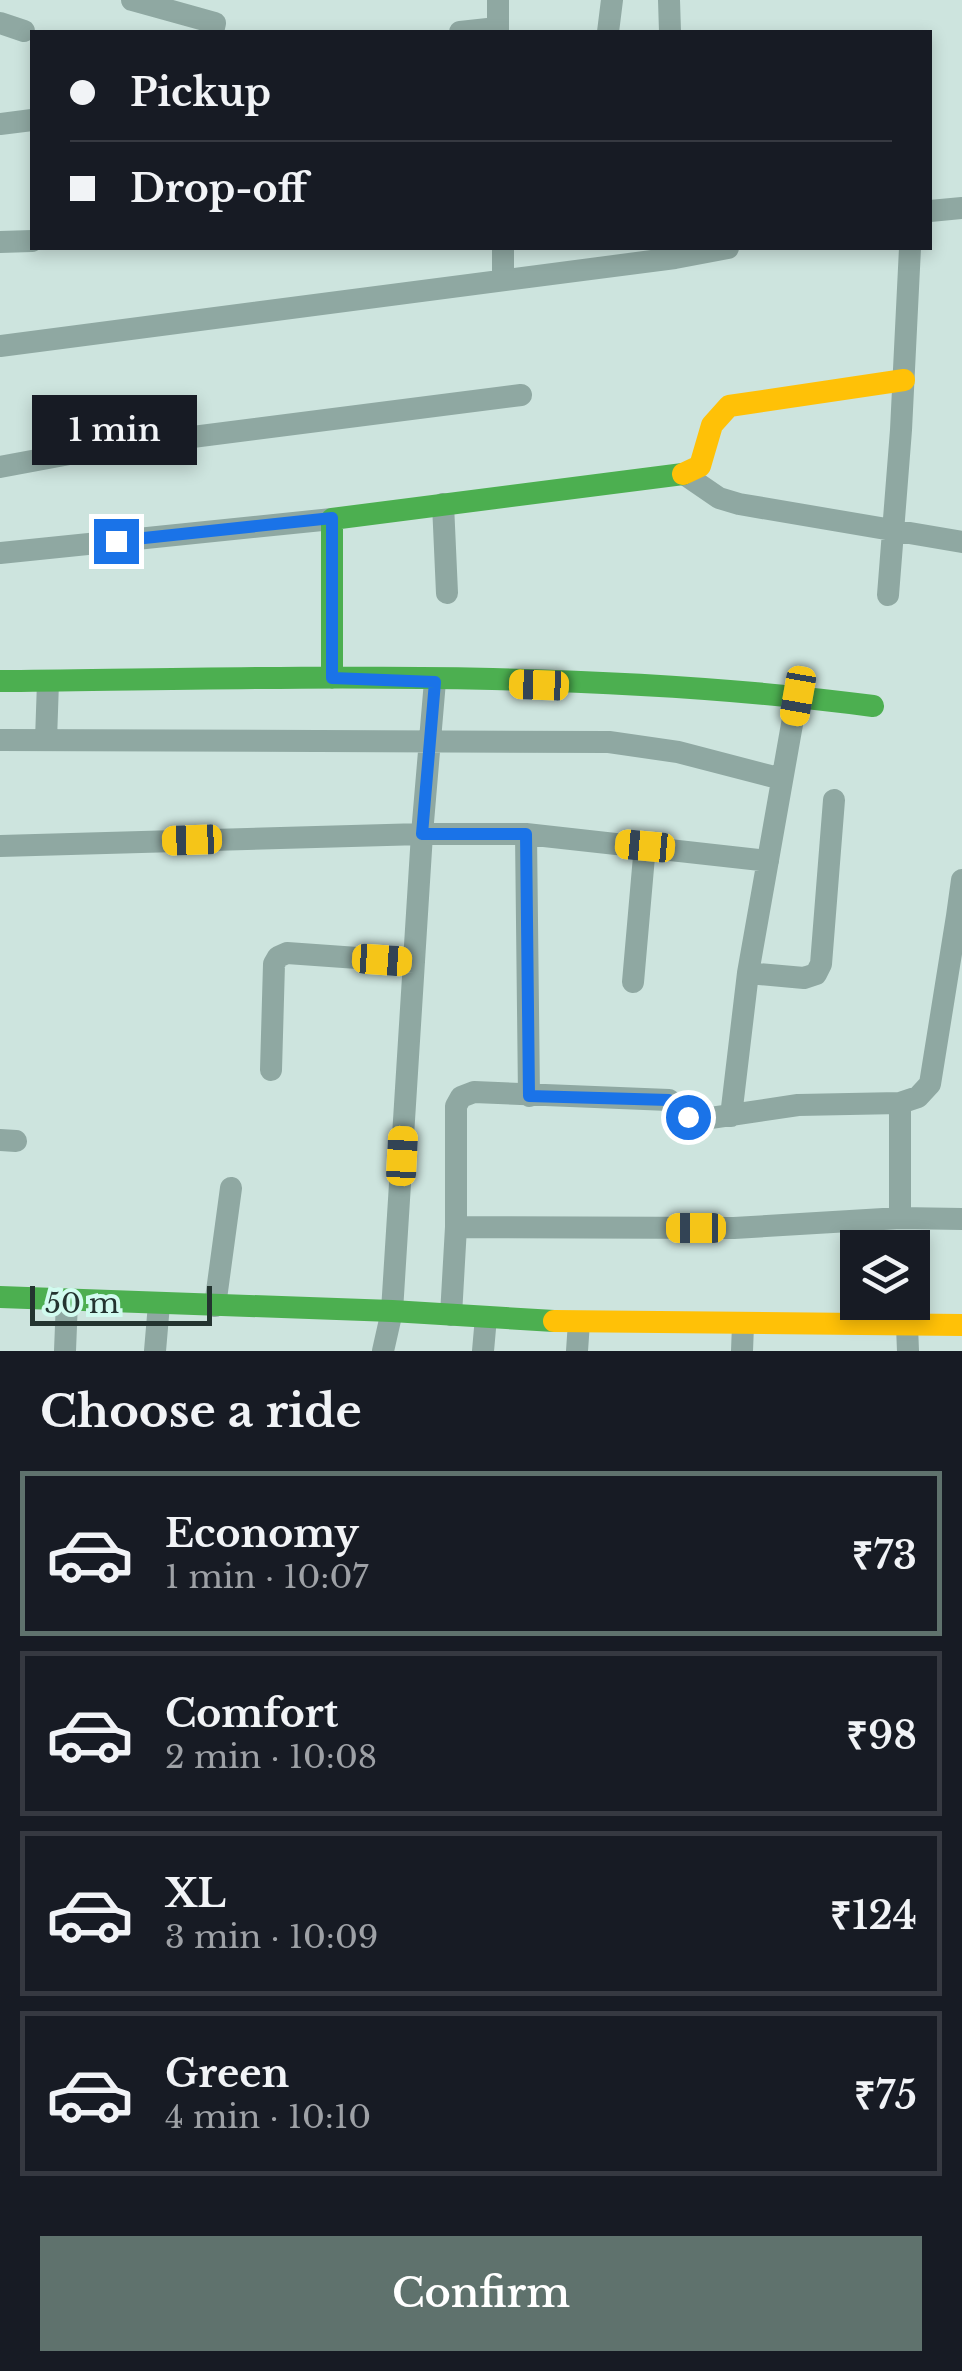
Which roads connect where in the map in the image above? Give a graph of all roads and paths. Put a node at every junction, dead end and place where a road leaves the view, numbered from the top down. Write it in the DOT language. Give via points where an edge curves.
graph roads {
  1 [pos="132,0"];
  2 [pos="498,0"];
  3 [pos="612,0"];
  4 [pos="669,0"];
  5 [pos="216,18"];
  6 [pos="0,22"];
  7 [pos="24,30"];
  8 [pos="498,30"];
  9 [pos="608,30"];
  10 [pos="670,30"];
  11 [pos="30,120"];
  12 [pos="0,124"];
  13 [pos="962,208"];
  14 [pos="932,211"];
  15 [pos="30,240"];
  16 [pos="0,242"];
  17 [pos="503,250"];
  18 [pos="706,250"];
  19 [pos="910,250"];
  20 [pos="674,253"];
  21 [pos="503,278"];
  22 [pos="0,346"];
  23 [pos="904,380"];
  24 [pos="521,395"];
  25 [pos="0,467"];
  26 [pos="684,474"];
  27 [pos="443,504"];
  28 [pos="332,518"];
  29 [pos="893,530"];
  30 [pos="962,542"];
  31 [pos="0,553"];
  32 [pos="447,593"];
  33 [pos="888,595"];
  34 [pos="332,678"];
  35 [pos="0,680"];
  36 [pos="48,682"];
  37 [pos="435,682"];
  38 [pos="798,696"];
  39 [pos="874,706"];
  40 [pos="0,740"];
  41 [pos="46,740"];
  42 [pos="431,742"];
  43 [pos="782,780"];
  44 [pos="834,800"];
  45 [pos="422,834"];
  46 [pos="526,834"];
  47 [pos="0,846"];
  48 [pos="645,846"];
  49 [pos="768,861"];
  50 [pos="962,880"];
  51 [pos="959,916"];
  52 [pos="414,962"];
  53 [pos="748,973"];
  54 [pos="633,982"];
  55 [pos="271,1070"];
  56 [pos="529,1096"];
  57 [pos="900,1103"];
  58 [pos="731,1116"];
  59 [pos="232,1188"];
  60 [pos="900,1218"];
  61 [pos="962,1219"];
  62 [pos="456,1227"];
  63 [pos="0,1297"];
  64 [pos="67,1300"];
  65 [pos="158,1304"];
  66 [pos="215,1306"];
  67 [pos="392,1311"];
  68 [pos="452,1315"];
  69 [pos="486,1316"];
  70 [pos="578,1322"];
  71 [pos="743,1325"];
  72 [pos="962,1325"];
  73 [pos="907,1326"];
  74 [pos="65,1351"];
  75 [pos="155,1351"];
  76 [pos="383,1351"];
  77 [pos="483,1351"];
  78 [pos="577,1351"];
  79 [pos="742,1351"];
  80 [pos="908,1351"];
  1 -- 5 [label="street"];
  2 -- 8 [label="street"];
  3 -- 9 [label="street"];
  4 -- 10 [label="street"];
  6 -- 7 [label="street"];
  11 -- 12 [label="street"];
  13 -- 14 [label="street"];
  15 -- 16 [label="street"];
  17 -- 21 [label="street"];
  18 -- 20 [label="street"];
  19 -- 23 [label="street"];
  20 -- 21 [label="street"];
  21 -- 22 [label="street"];
  23 -- 26 [label="street" via="729,406 710,424 700,466"];
  23 -- 29 [label="street"];
  24 -- 25 [label="street"];
  26 -- 27 [label="street"];
  26 -- 29 [label="street" via="739,504"];
  27 -- 28 [label="street"];
  27 -- 32 [label="street"];
  28 -- 31 [label="street"];
  28 -- 34 [label="street"];
  29 -- 30 [label="street"];
  29 -- 33 [label="street"];
  34 -- 36 [label="street"];
  34 -- 37 [label="street"];
  35 -- 36 [label="street"];
  36 -- 41 [label="street"];
  37 -- 38 [label="street"];
  37 -- 42 [label="street"];
  38 -- 39 [label="street"];
  38 -- 43 [label="street"];
  40 -- 41 [label="street"];
  41 -- 42 [label="street"];
  42 -- 43 [label="street" via="609,742 678,752"];
  42 -- 45 [label="street"];
  43 -- 49 [label="street"];
  44 -- 53 [label="street" via="821,964 804,978"];
  45 -- 46 [label="street"];
  45 -- 47 [label="street"];
  45 -- 52 [label="street"];
  46 -- 48 [label="street"];
  46 -- 56 [label="street"];
  48 -- 49 [label="street"];
  48 -- 54 [label="street"];
  49 -- 53 [label="street"];
  50 -- 51 [label="street"];
  51 -- 57 [label="street" via="930,1084"];
  52 -- 55 [label="street" via="278,957"];
  52 -- 67 [label="street"];
  53 -- 58 [label="street"];
  56 -- 58 [label="street" via="669,1100 697,1120"];
  56 -- 62 [label="street" via="461,1097"];
  57 -- 58 [label="street"];
  57 -- 60 [label="street"];
  59 -- 66 [label="street"];
  60 -- 61 [label="street"];
  60 -- 62 [label="street" via="734,1228"];
  62 -- 68 [label="street"];
  63 -- 64 [label="street"];
  64 -- 65 [label="street"];
  64 -- 74 [label="street"];
  65 -- 66 [label="street"];
  65 -- 75 [label="street"];
  66 -- 67 [label="street"];
  67 -- 68 [label="street"];
  67 -- 76 [label="street"];
  68 -- 69 [label="street"];
  69 -- 70 [label="street"];
  69 -- 77 [label="street"];
  70 -- 71 [label="street"];
  70 -- 78 [label="street"];
  71 -- 73 [label="street"];
  71 -- 79 [label="street"];
  72 -- 73 [label="street"];
  73 -- 80 [label="street"];
}
